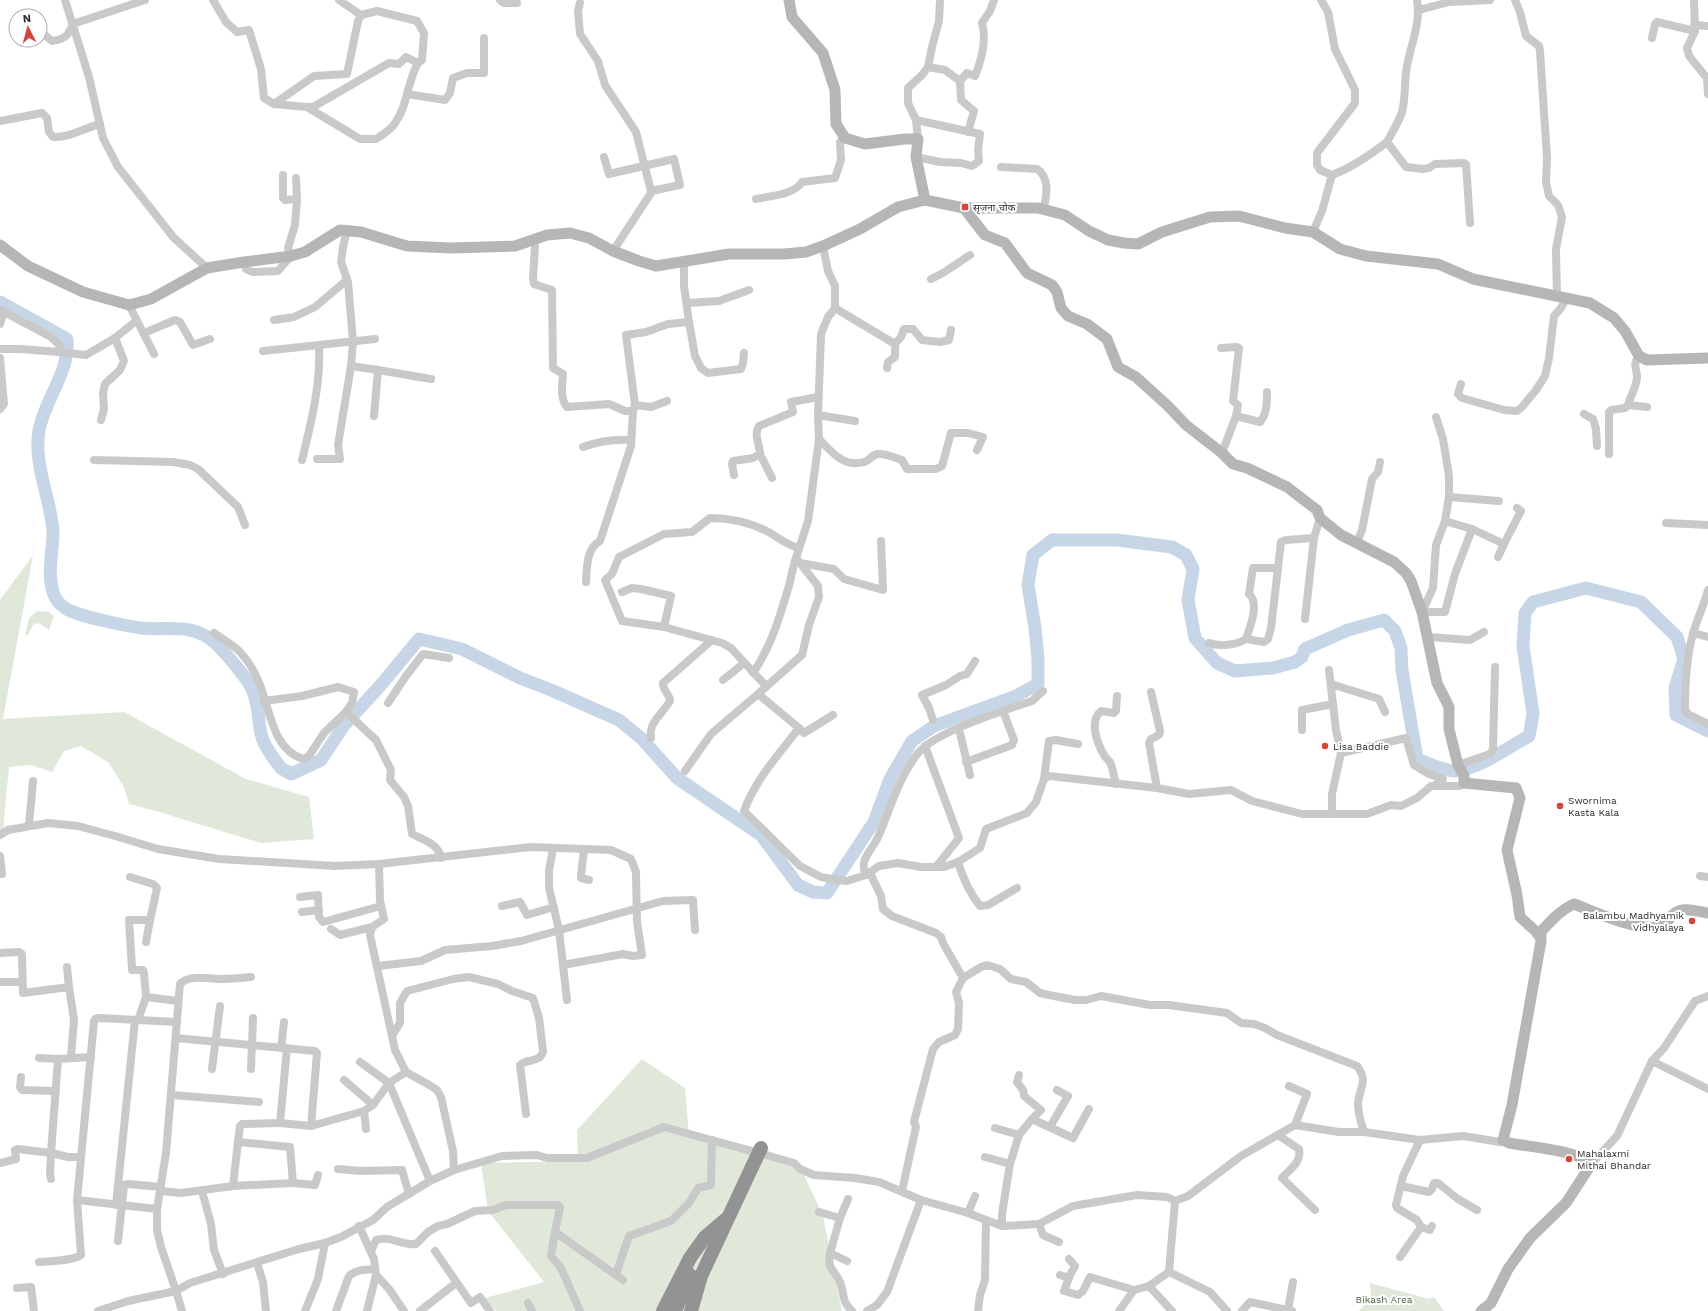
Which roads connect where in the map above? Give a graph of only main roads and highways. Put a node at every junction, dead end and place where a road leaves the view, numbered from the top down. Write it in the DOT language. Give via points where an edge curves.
graph roads {
  1 [pos="762,1148"];
  2 [pos="727,1218"];
  3 [pos="663,1311"];
  4 [pos="676,1311"];
  5 [pos="691,1311"];
  1 -- 2 [label="highway, bridge"];
  2 -- 3 [label="highway" via="705,1237 690,1258"];
  2 -- 4 [label="highway" via="688,1279"];
  2 -- 5 [label="highway" via="701,1276"];
}
